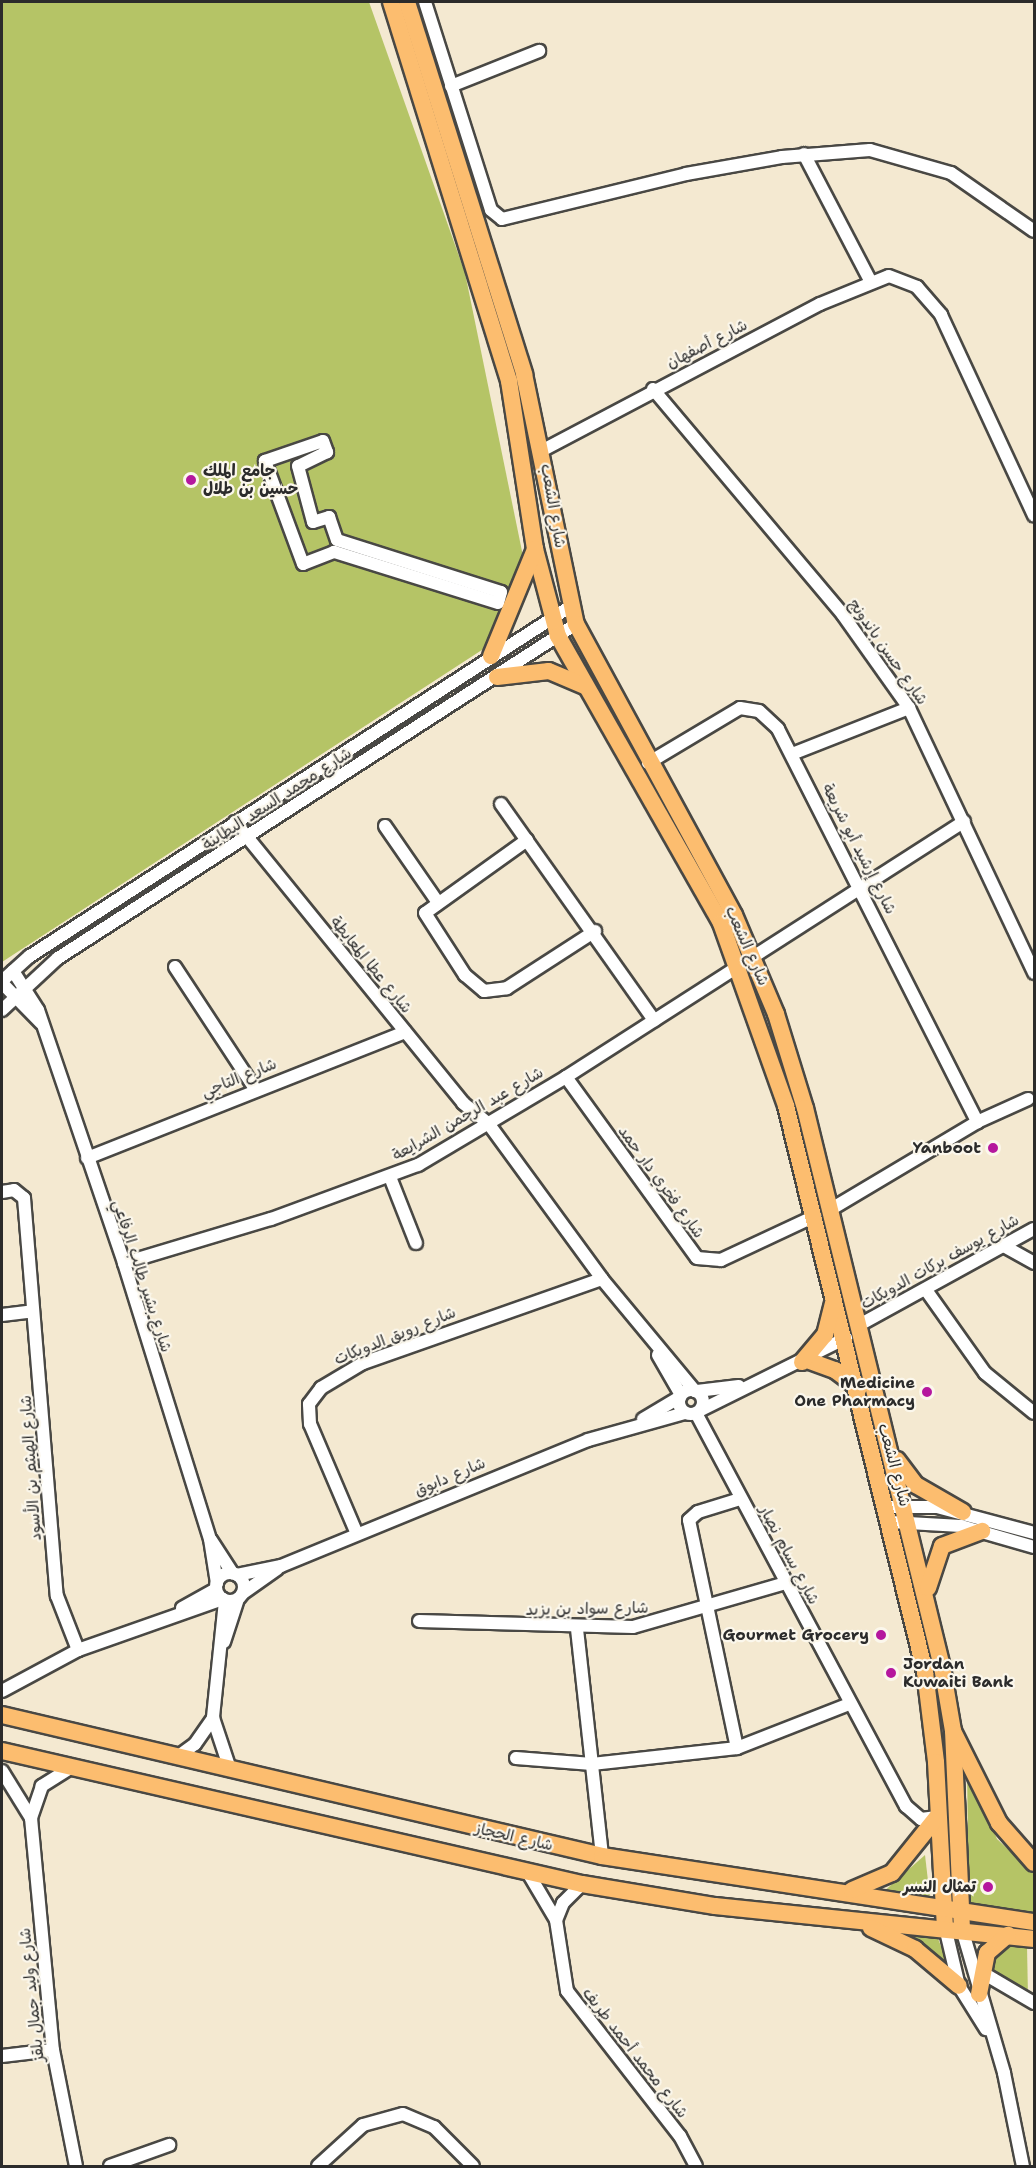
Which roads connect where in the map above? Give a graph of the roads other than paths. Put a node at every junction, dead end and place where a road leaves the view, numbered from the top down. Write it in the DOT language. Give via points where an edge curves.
graph roads {
  1 [pos="391,2"];
  2 [pos="407,2"];
  3 [pos="425,2"];
  4 [pos="539,51"];
  5 [pos="451,86"];
  6 [pos="804,154"];
  7 [pos="1035,231"];
  8 [pos="870,280"];
  9 [pos="653,389"];
  10 [pos="543,450"];
  11 [pos="1035,515"];
  12 [pos="536,549"];
  13 [pos="498,603"];
  14 [pos="571,606"];
  15 [pos="551,617"];
  16 [pos="576,624"];
  17 [pos="558,636"];
  18 [pos="491,656"];
  19 [pos="497,677"];
  20 [pos="585,686"];
  21 [pos="909,708"];
  22 [pos="792,754"];
  23 [pos="648,763"];
  24 [pos="501,804"];
  25 [pos="964,821"];
  26 [pos="235,822"];
  27 [pos="385,826"];
  28 [pos="247,838"];
  29 [pos="527,840"];
  30 [pos="860,886"];
  31 [pos="437,901"];
  32 [pos="595,931"];
  33 [pos="752,956"];
  34 [pos="737,966"];
  35 [pos="175,967"];
  36 [pos="13,971"];
  37 [pos="1035,973"];
  38 [pos="2,982"];
  39 [pos="24,984"];
  40 [pos="13,996"];
  41 [pos="2,1010"];
  42 [pos="654,1020"];
  43 [pos="41,1023"];
  44 [pos="405,1032"];
  45 [pos="566,1077"];
  46 [pos="255,1089"];
  47 [pos="1028,1099"];
  48 [pos="977,1122"];
  49 [pos="488,1123"];
  50 [pos="87,1158"];
  51 [pos="390,1177"];
  52 [pos="2,1192"];
  53 [pos="833,1208"];
  54 [pos="815,1216"];
  55 [pos="1035,1229"];
  56 [pos="417,1243"];
  57 [pos="1002,1245"];
  58 [pos="124,1263"];
  59 [pos="1035,1263"];
  60 [pos="602,1279"];
  61 [pos="926,1290"];
  62 [pos="835,1293"];
  63 [pos="33,1311"];
  64 [pos="2,1315"];
  65 [pos="861,1324"];
  66 [pos="846,1338"];
  67 [pos="650,1341"];
  68 [pos="805,1361"];
  69 [pos="750,1385"];
  70 [pos="859,1388"];
  71 [pos="696,1391"];
  72 [pos="680,1396"];
  73 [pos="694,1412"];
  74 [pos="1035,1413"];
  75 [pos="634,1424"];
  76 [pos="886,1440"];
  77 [pos="740,1499"];
  78 [pos="963,1512"];
  79 [pos="907,1514"];
  80 [pos="889,1515"];
  81 [pos="982,1531"];
  82 [pos="1035,1533"];
  83 [pos="357,1534"];
  84 [pos="210,1539"];
  85 [pos="1035,1547"];
  86 [pos="281,1566"];
  87 [pos="235,1574"];
  88 [pos="785,1583"];
  89 [pos="220,1593"];
  90 [pos="927,1594"];
  91 [pos="241,1596"];
  92 [pos="710,1605"];
  93 [pos="419,1622"];
  94 [pos="578,1629"];
  95 [pos="224,1643"];
  96 [pos="78,1650"];
  97 [pos="2,1691"];
  98 [pos="849,1704"];
  99 [pos="2,1715"];
  100 [pos="213,1718"];
  101 [pos="953,1731"];
  102 [pos="737,1748"];
  103 [pos="2,1751"];
  104 [pos="177,1757"];
  105 [pos="516,1758"];
  106 [pos="592,1764"];
  107 [pos="72,1767"];
  108 [pos="230,1769"];
  109 [pos="2,1771"];
  110 [pos="937,1817"];
  111 [pos="31,1818"];
  112 [pos="602,1856"];
  113 [pos="1035,1863"];
  114 [pos="527,1871"];
  115 [pos="582,1884"];
  116 [pos="844,1892"];
  117 [pos="941,1907"];
  118 [pos="960,1911"];
  119 [pos="556,1920"];
  120 [pos="845,1920"];
  121 [pos="1035,1922"];
  122 [pos="945,1928"];
  123 [pos="962,1929"];
  124 [pos="1008,1935"];
  125 [pos="1034,1940"];
  126 [pos="983,1973"];
  127 [pos="959,1986"];
  128 [pos="979,1994"];
  129 [pos="1035,2003"];
  130 [pos="988,2033"];
  131 [pos="54,2050"];
  132 [pos="2,2056"];
  133 [pos="169,2145"];
  134 [pos="76,2166"];
  135 [pos="110,2166"];
  136 [pos="318,2166"];
  137 [pos="473,2166"];
  138 [pos="696,2166"];
  139 [pos="1023,2166"];
  1 -- 12 [label="main road, شارع الشعب" via="509,381"];
  2 -- 10 [label="main road, شارع الشعب"];
  3 -- 5 [label="street"];
  4 -- 5 [label="street"];
  5 -- 6 [label="street" via="491,210 502,219 686,174"];
  6 -- 7 [label="street" via="870,150 924,161 973,185"];
  6 -- 8 [label="street"];
  8 -- 9 [label="street, شارع أصفهان"];
  8 -- 11 [label="street, شارع أصفهان" via="889,276 917,287 940,315"];
  9 -- 10 [label="street, شارع أصفهان"];
  9 -- 21 [label="street, شارع حسن باندونج" via="843,615"];
  10 -- 14 [label="main road, شارع الشعب"];
  12 -- 15 [label="main road, شارع الشعب"];
  12 -- 18 [label="main road"];
  13 -- 13 [label="street" via="501,592 337,540 329,517 313,522 298,466 327,452 323,441 265,461 303,564 334,552"];
  14 -- 15 [label="street, شارع محمد السعد البطاينة"];
  14 -- 16 [label="main road, شارع الشعب"];
  15 -- 17 [label="main road, شارع الشعب"];
  15 -- 18 [label="street, شارع محمد السعد البطاينة"];
  16 -- 17 [label="street, شارع محمد السعد البطاينة"];
  16 -- 23 [label="main road, شارع الشعب"];
  17 -- 19 [label="street, شارع محمد السعد البطاينة"];
  17 -- 20 [label="main road, شارع الشعب"];
  18 -- 26 [label="street, شارع محمد السعد البطاينة"];
  19 -- 20 [label="main road" via="549,671"];
  19 -- 28 [label="street, شارع محمد السعد البطاينة"];
  20 -- 34 [label="main road, شارع الشعب" via="695,874"];
  21 -- 22 [label="street"];
  21 -- 25 [label="street, شارع حسن باندونج"];
  22 -- 23 [label="street, شارع إرشيد أبو شريعة" via="765,714 740,708"];
  22 -- 30 [label="street, شارع إرشيد أبو شريعة"];
  23 -- 33 [label="main road, شارع الشعب" via="709,867"];
  24 -- 29 [label="street"];
  25 -- 30 [label="street, شارع عبد الرحمن الشرايعة"];
  25 -- 37 [label="street, شارع حسن باندونج"];
  26 -- 28 [label="street, شارع عطا المعايطة"];
  26 -- 36 [label="street, شارع محمد السعد البطاينة"];
  27 -- 31 [label="street"];
  28 -- 39 [label="street, شارع محمد السعد البطاينة"];
  28 -- 44 [label="street, شارع عطا المعايطة"];
  29 -- 31 [label="street"];
  29 -- 32 [label="street"];
  30 -- 33 [label="street, شارع عبد الرحمن الشرايعة"];
  30 -- 48 [label="street, شارع إرشيد أبو شريعة"];
  31 -- 32 [label="street" via="425,913 425,921 465,975 484,991 507,988"];
  32 -- 42 [label="street"];
  33 -- 34 [label="street, شارع عبد الرحمن الشرايعة"];
  33 -- 53 [label="main road, شارع الشعب" via="779,1023"];
  34 -- 42 [label="street, شارع عبد الرحمن الشرايعة"];
  34 -- 54 [label="main road, شارع الشعب" via="776,1072"];
  35 -- 46 [label="street"];
  36 -- 38 [label="street, شارع محمد السعد البطاينة"];
  36 -- 39 [label="street, شارع بشير طالب الرفاعي"];
  38 -- 40 [label="street, شارع بشير طالب الرفاعي"];
  39 -- 40 [label="street, شارع محمد السعد البطاينة"];
  39 -- 43 [label="street, شارع بشير طالب الرفاعي"];
  40 -- 41 [label="street, شارع محمد السعد البطاينة"];
  40 -- 43 [label="street, شارع بشير طالب الرفاعي"];
  42 -- 45 [label="street, شارع عبد الرحمن الشرايعة"];
  43 -- 50 [label="street, شارع بشير طالب الرفاعي"];
  44 -- 46 [label="street, شارع التاجي"];
  44 -- 49 [label="street, شارع عطا المعايطة" via="464,1103"];
  45 -- 49 [label="street, شارع عبد الرحمن الشرايعة"];
  45 -- 54 [label="street, شارع فخري دار حمد" via="697,1258 721,1260"];
  46 -- 50 [label="street, شارع التاجي"];
  47 -- 48 [label="street"];
  48 -- 53 [label="street"];
  49 -- 51 [label="street, شارع عبد الرحمن الشرايعة"];
  49 -- 60 [label="street"];
  50 -- 58 [label="street, شارع بشير طالب الرفاعي"];
  51 -- 56 [label="street"];
  51 -- 58 [label="street, شارع عبد الرحمن الشرايعة"];
  52 -- 63 [label="street, شارع الهيثم بن الأسود" via="14,1190 24,1198"];
  53 -- 65 [label="main road, شارع الشعب"];
  54 -- 62 [label="main road, شارع الشعب"];
  55 -- 57 [label="street, شارع يوسف بركات الدويكات"];
  57 -- 59 [label="street"];
  57 -- 61 [label="street, شارع يوسف بركات الدويكات"];
  58 -- 84 [label="street, شارع بشير طالب الرفاعي"];
  60 -- 67 [label="street"];
  60 -- 83 [label="street, شارع رويق الدويكات" via="369,1361 321,1388 309,1404 310,1424"];
  61 -- 65 [label="street, شارع يوسف بركات الدويكات"];
  61 -- 74 [label="street" via="985,1373"];
  62 -- 66 [label="main road, شارع الشعب"];
  62 -- 68 [label="main road" via="825,1335"];
  63 -- 64 [label="street"];
  63 -- 96 [label="street, شارع الهيثم بن الأسود" via="57,1596"];
  65 -- 76 [label="main road, شارع الشعب"];
  66 -- 68 [label="street, شارع دابوق"];
  66 -- 70 [label="main road, شارع الشعب"];
  67 -- 71 [label="street"];
  67 -- 72 [label="street"];
  68 -- 69 [label="street, شارع دابوق"];
  68 -- 70 [label="main road" via="835,1370"];
  69 -- 71 [label="street, شارع دابوق"];
  69 -- 73 [label="street, شارع دابوق"];
  70 -- 80 [label="main road, شارع الشعب"];
  71 -- 72 [label="street, شارع دابوق"];
  71 -- 73 [label="street" via="703,1399"];
  72 -- 73 [label="street"];
  72 -- 75 [label="street, شارع دابوق"];
  73 -- 75 [label="street, شارع دابوق"];
  73 -- 77 [label="street, شارع بسام نصار"];
  75 -- 83 [label="street, شارع دابوق"];
  76 -- 78 [label="main road" via="916,1485"];
  76 -- 79 [label="main road, شارع الشعب"];
  77 -- 88 [label="street, شارع بسام نصار"];
  77 -- 92 [label="street" via="698,1512 690,1520"];
  78 -- 79 [label="street"];
  78 -- 82 [label="street"];
  79 -- 80 [label="street"];
  79 -- 81 [label="street"];
  79 -- 90 [label="main road, شارع الشعب"];
  80 -- 110 [label="main road, شارع الشعب" via="931,1707"];
  81 -- 85 [label="street"];
  81 -- 90 [label="main road" via="942,1546"];
  83 -- 86 [label="street, شارع دابوق"];
  84 -- 87 [label="street, شارع بشير طالب الرفاعي"];
  84 -- 89 [label="street, شارع بشير طالب الرفاعي"];
  86 -- 87 [label="street, شارع دابوق"];
  86 -- 91 [label="street, شارع دابوق"];
  87 -- 89 [label="street, شارع دابوق"];
  87 -- 91 [label="street, شارع بشير طالب الرفاعي"];
  88 -- 92 [label="street, شارع سواد بن يزيد"];
  88 -- 98 [label="street, شارع بسام نصار"];
  89 -- 91 [label="street"];
  89 -- 95 [label="street, شارع بشير طالب الرفاعي"];
  89 -- 96 [label="street"];
  90 -- 101 [label="main road, شارع الشعب"];
  91 -- 95 [label="street, شارع بشير طالب الرفاعي"];
  92 -- 94 [label="street, شارع سواد بن يزيد" via="652,1625"];
  92 -- 102 [label="street"];
  93 -- 94 [label="street, شارع سواد بن يزيد"];
  94 -- 106 [label="street"];
  95 -- 100 [label="street, شارع بشير طالب الرفاعي"];
  96 -- 97 [label="street"];
  98 -- 102 [label="street"];
  98 -- 110 [label="street, شارع بسام نصار" via="910,1812 921,1819"];
  99 -- 104 [label="main road, شارع الحجاز"];
  100 -- 104 [label="street, شارع بشير طالب الرفاعي" via="195,1744"];
  100 -- 108 [label="street, شارع بشير طالب الرفاعي"];
  101 -- 113 [label="main road" via="999,1823"];
  101 -- 118 [label="main road, شارع الشعب"];
  102 -- 106 [label="street"];
  103 -- 107 [label="main road, شارع الحجاز"];
  104 -- 108 [label="main road, شارع الحجاز"];
  105 -- 106 [label="street"];
  106 -- 112 [label="street"];
  107 -- 111 [label="street, شارع وليد جمال بلقز" via="42,1786"];
  107 -- 114 [label="main road, شارع الحجاز"];
  108 -- 112 [label="main road, شارع الحجاز"];
  109 -- 111 [label="street, شارع وليد جمال بلقز"];
  110 -- 116 [label="main road" via="892,1873"];
  110 -- 117 [label="main road, شارع الشعب"];
  111 -- 131 [label="street, شارع وليد جمال بلقز"];
  112 -- 116 [label="main road, شارع الحجاز"];
  114 -- 115 [label="main road, شارع الحجاز"];
  114 -- 119 [label="street, شارع محمد أحمد طريف"];
  115 -- 119 [label="street" via="563,1903"];
  115 -- 120 [label="main road, شارع الحجاز"];
  116 -- 117 [label="main road, شارع الحجاز"];
  117 -- 118 [label="main road, شارع الحجاز"];
  117 -- 122 [label="main road, شارع الشعب"];
  118 -- 121 [label="main road, شارع الحجاز"];
  118 -- 123 [label="main road, شارع الشعب"];
  119 -- 138 [label="street, شارع محمد أحمد طريف" via="560,1969 572,2001 663,2113"];
  120 -- 122 [label="main road, شارع الحجاز"];
  120 -- 127 [label="main road" via="889,1934"];
  122 -- 123 [label="main road, شارع الحجاز"];
  122 -- 127 [label="street"];
  123 -- 124 [label="main road, شارع الحجاز"];
  123 -- 128 [label="street"];
  124 -- 125 [label="main road, شارع الحجاز"];
  124 -- 126 [label="main road" via="987,1953"];
  126 -- 128 [label="main road"];
  126 -- 129 [label="street"];
  127 -- 130 [label="street"];
  128 -- 130 [label="street"];
  130 -- 139 [label="street" via="1004,2073"];
  131 -- 132 [label="street"];
  131 -- 134 [label="street, شارع وليد جمال بلقز"];
  133 -- 135 [label="street"];
  136 -- 137 [label="street" via="363,2125 402,2114 434,2127"];
}
